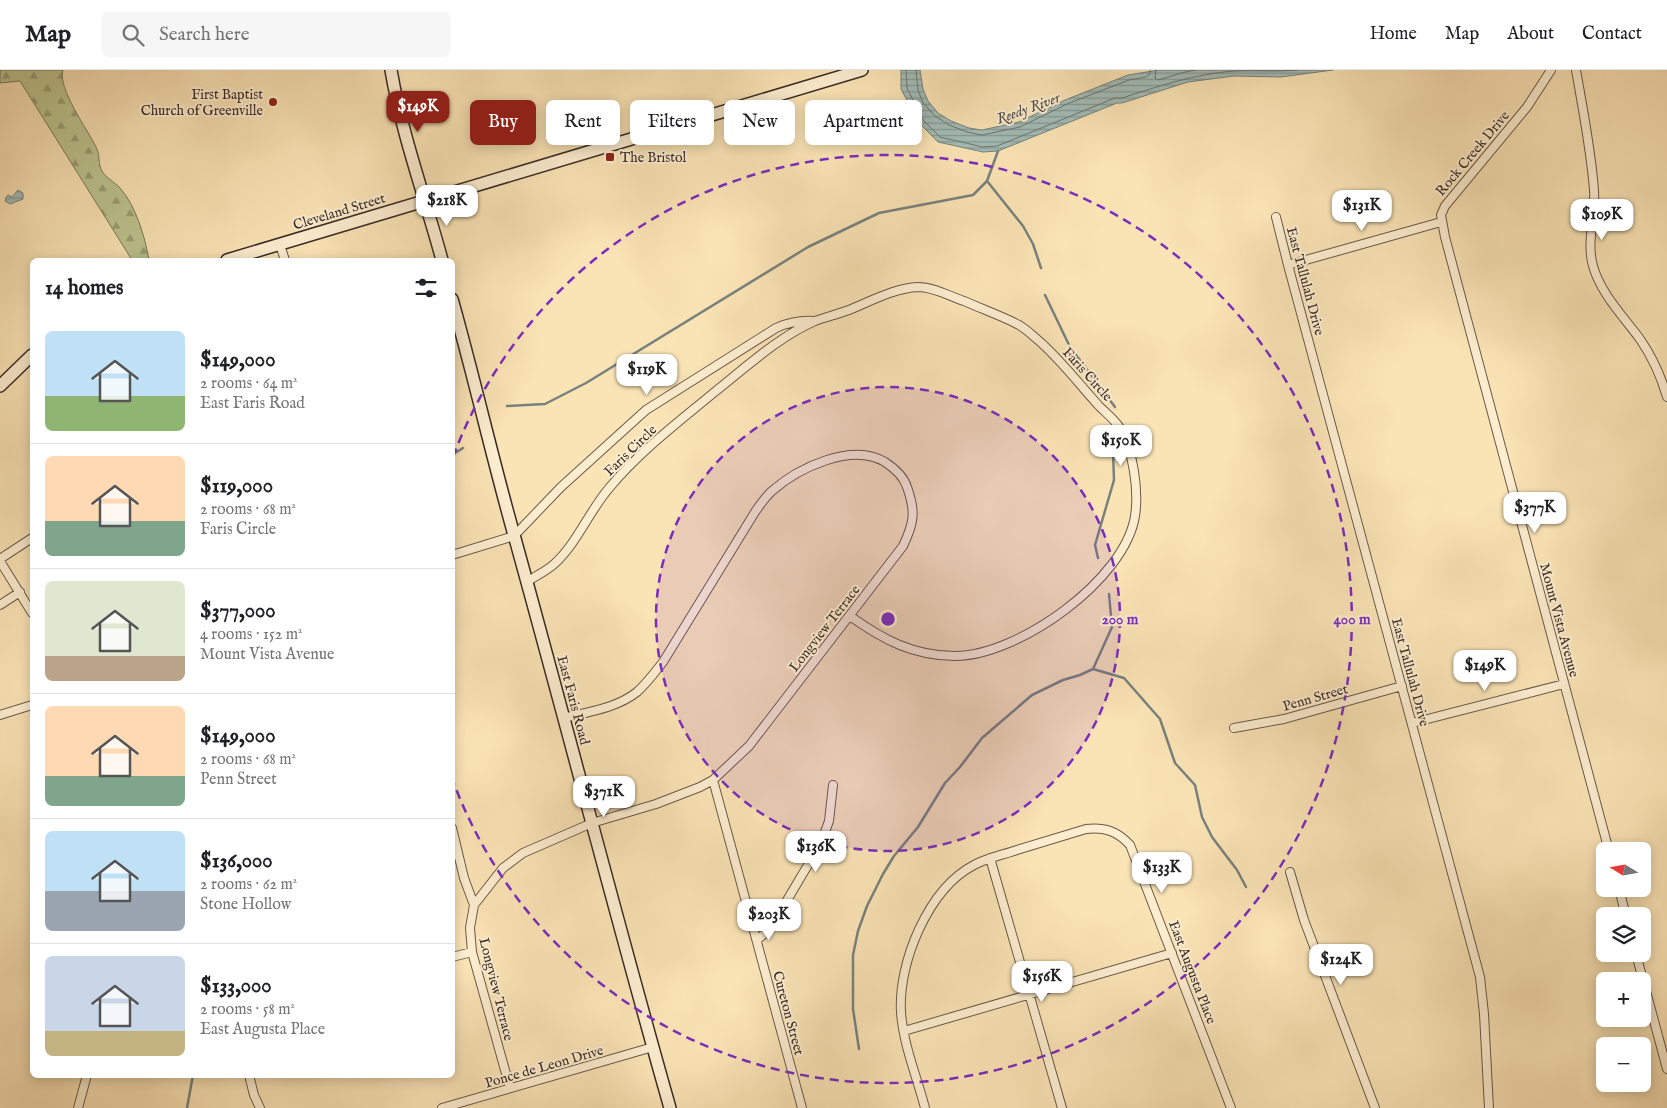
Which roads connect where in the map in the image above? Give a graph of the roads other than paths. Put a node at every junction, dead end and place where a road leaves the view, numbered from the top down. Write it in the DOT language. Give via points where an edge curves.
graph roads {
  1 [pos="390,70"];
  2 [pos="862,70"];
  3 [pos="1551,70"];
  4 [pos="1576,70"];
  5 [pos="426,200"];
  6 [pos="1276,217"];
  7 [pos="1441,222"];
  8 [pos="280,245"];
  9 [pos="234,258"];
  10 [pos="285,258"];
  11 [pos="441,258"];
  12 [pos="1288,265"];
  13 [pos="455,310"];
  14 [pos="817,321"];
  15 [pos="30,357"];
  16 [pos="0,386"];
  17 [pos="1667,397"];
  18 [pos="514,536"];
  19 [pos="30,539"];
  20 [pos="455,555"];
  21 [pos="0,560"];
  22 [pos="528,581"];
  23 [pos="20,592"];
  24 [pos="0,605"];
  25 [pos="30,610"];
  26 [pos="850,616"];
  27 [pos="1564,684"];
  28 [pos="1402,686"];
  29 [pos="30,706"];
  30 [pos="0,715"];
  31 [pos="563,718"];
  32 [pos="1412,723"];
  33 [pos="1234,728"];
  34 [pos="713,780"];
  35 [pos="832,784"];
  36 [pos="592,823"];
  37 [pos="455,840"];
  38 [pos="1607,842"];
  39 [pos="990,858"];
  40 [pos="1290,872"];
  41 [pos="474,905"];
  42 [pos="757,940"];
  43 [pos="472,952"];
  44 [pos="1172,953"];
  45 [pos="455,956"];
  46 [pos="1638,962"];
  47 [pos="1030,995"];
  48 [pos="904,1031"];
  49 [pos="653,1047"];
  50 [pos="1667,1069"];
  51 [pos="87,1078"];
  52 [pos="250,1078"];
  53 [pos="510,1088"];
  54 [pos="78,1108"];
  55 [pos="260,1108"];
  56 [pos="442,1108"];
  57 [pos="670,1108"];
  58 [pos="802,1108"];
  59 [pos="925,1108"];
  60 [pos="1062,1108"];
  61 [pos="1232,1108"];
  62 [pos="1374,1108"];
  63 [pos="1489,1108"];
  1 -- 5 [label="main road" via="400,119"];
  2 -- 5 [label="main road, Cleveland Street"];
  3 -- 7 [label="street, Rock Creek Drive" via="1527,107 1444,206"];
  4 -- 17 [label="street" via="1594,192 1592,265 1605,292 1658,369"];
  5 -- 8 [label="main road, Cleveland Street"];
  5 -- 11 [label="main road"];
  6 -- 12 [label="street, East Tallulah Drive"];
  7 -- 12 [label="street"];
  7 -- 27 [label="street, Mount Vista Avenue"];
  8 -- 9 [label="main road, Cleveland Street"];
  8 -- 10 [label="street"];
  12 -- 28 [label="street, East Tallulah Drive"];
  13 -- 18 [label="main road, East Faris Road"];
  14 -- 18 [label="street, Faris Circle" via="791,322 776,328 646,410 561,487"];
  14 -- 22 [label="street, Faris Circle" via="791,334 748,365 656,441 604,494 564,553 552,566"];
  14 -- 26 [label="street, Faris Circle" via="897,291 920,287 941,292 1020,326 1064,365 1120,429 1130,455 1136,491 1131,532 1107,570 1069,606 1029,633 969,654 951,656 888,641"];
  15 -- 16 [label="main road"];
  18 -- 20 [label="street"];
  18 -- 22 [label="main road, East Faris Road"];
  19 -- 21 [label="street"];
  21 -- 23 [label="street"];
  22 -- 31 [label="main road, East Faris Road"];
  23 -- 24 [label="street"];
  23 -- 25 [label="street"];
  26 -- 31 [label="street, Longview Terrace" via="903,546 914,516 906,482 880,460 861,454 831,459 805,469 771,492 755,512 663,662 646,683 627,699 612,706"];
  26 -- 34 [label="street, Longview Terrace" via="748,746"];
  27 -- 32 [label="street"];
  27 -- 38 [label="street, Mount Vista Avenue"];
  28 -- 32 [label="street, East Tallulah Drive"];
  28 -- 33 [label="street, Penn Street" via="1284,719"];
  29 -- 30 [label="street"];
  31 -- 36 [label="main road, East Faris Road"];
  32 -- 63 [label="street, East Tallulah Drive" via="1480,977"];
  34 -- 36 [label="street, Longview Terrace" via="656,804"];
  34 -- 42 [label="street, Cureton Street"];
  35 -- 42 [label="street" via="829,821 824,837 770,929"];
  36 -- 41 [label="street, Longview Terrace" via="523,853 508,863"];
  36 -- 49 [label="main road, East Faris Road"];
  37 -- 41 [label="street"];
  39 -- 44 [label="street, East Augusta Place" via="1086,829 1113,831 1130,845"];
  39 -- 47 [label="street"];
  39 -- 48 [label="street, East Augusta Place" via="960,873 940,893 922,923 903,982 901,1014"];
  40 -- 62 [label="street" via="1304,920"];
  41 -- 43 [label="street, Longview Terrace" via="470,928"];
  42 -- 58 [label="street, Cureton Street"];
  43 -- 45 [label="street"];
  43 -- 53 [label="street, Longview Terrace"];
  44 -- 47 [label="street"];
  44 -- 61 [label="street, East Augusta Place"];
  46 -- 50 [label="street"];
  47 -- 48 [label="street"];
  47 -- 60 [label="street"];
  48 -- 59 [label="street, East Augusta Place"];
  49 -- 53 [label="street, Ponce de Leon Drive"];
  49 -- 57 [label="main road, East Faris Road"];
  51 -- 54 [label="street"];
  52 -- 55 [label="street"];
  53 -- 56 [label="street, Ponce de Leon Drive"];
}
